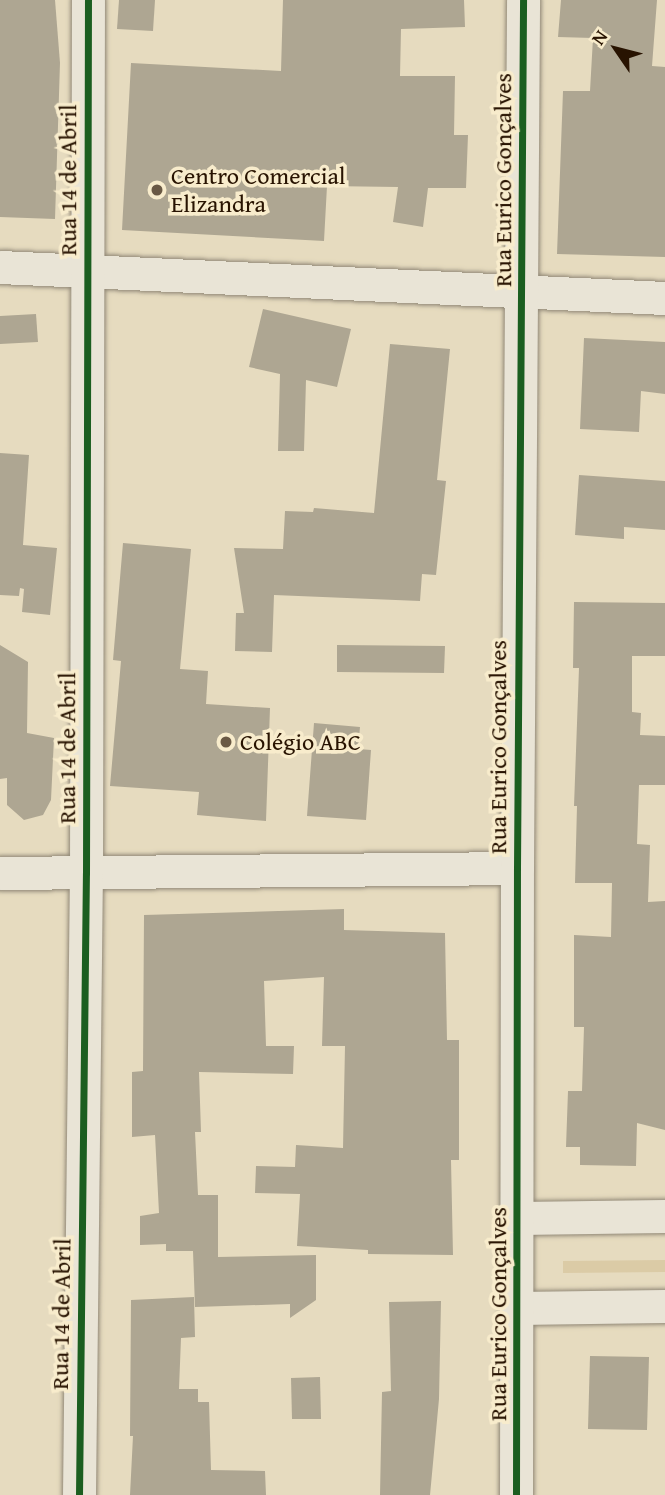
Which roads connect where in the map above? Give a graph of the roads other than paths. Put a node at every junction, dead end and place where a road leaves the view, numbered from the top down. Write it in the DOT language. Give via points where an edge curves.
graph roads {
  1 [pos="88,0"];
  2 [pos="523,0"];
  3 [pos="0,267"];
  4 [pos="86,273"];
  5 [pos="521,289"];
  6 [pos="665,298"];
  7 [pos="517,869"];
  8 [pos="0,873"];
  9 [pos="86,873"];
  10 [pos="665,1216"];
  11 [pos="518,1218"];
  12 [pos="665,1306"];
  13 [pos="516,1308"];
  14 [pos="79,1495"];
  15 [pos="516,1495"];
  1 -- 4 [label="street, Rua 14 de Abril"];
  2 -- 5 [label="street, Rua Eurico Gonçalves"];
  3 -- 4 [label="street"];
  4 -- 5 [label="street"];
  4 -- 9 [label="street, Rua 14 de Abril"];
  5 -- 6 [label="street"];
  5 -- 7 [label="street, Rua Eurico Gonçalves"];
  7 -- 9 [label="street"];
  7 -- 11 [label="street, Rua Eurico Gonçalves"];
  8 -- 9 [label="street"];
  9 -- 14 [label="street, Rua 14 de Abril"];
  10 -- 11 [label="street"];
  11 -- 13 [label="street, Rua Eurico Gonçalves"];
  12 -- 13 [label="street"];
  13 -- 15 [label="street, Rua Eurico Gonçalves"];
}
